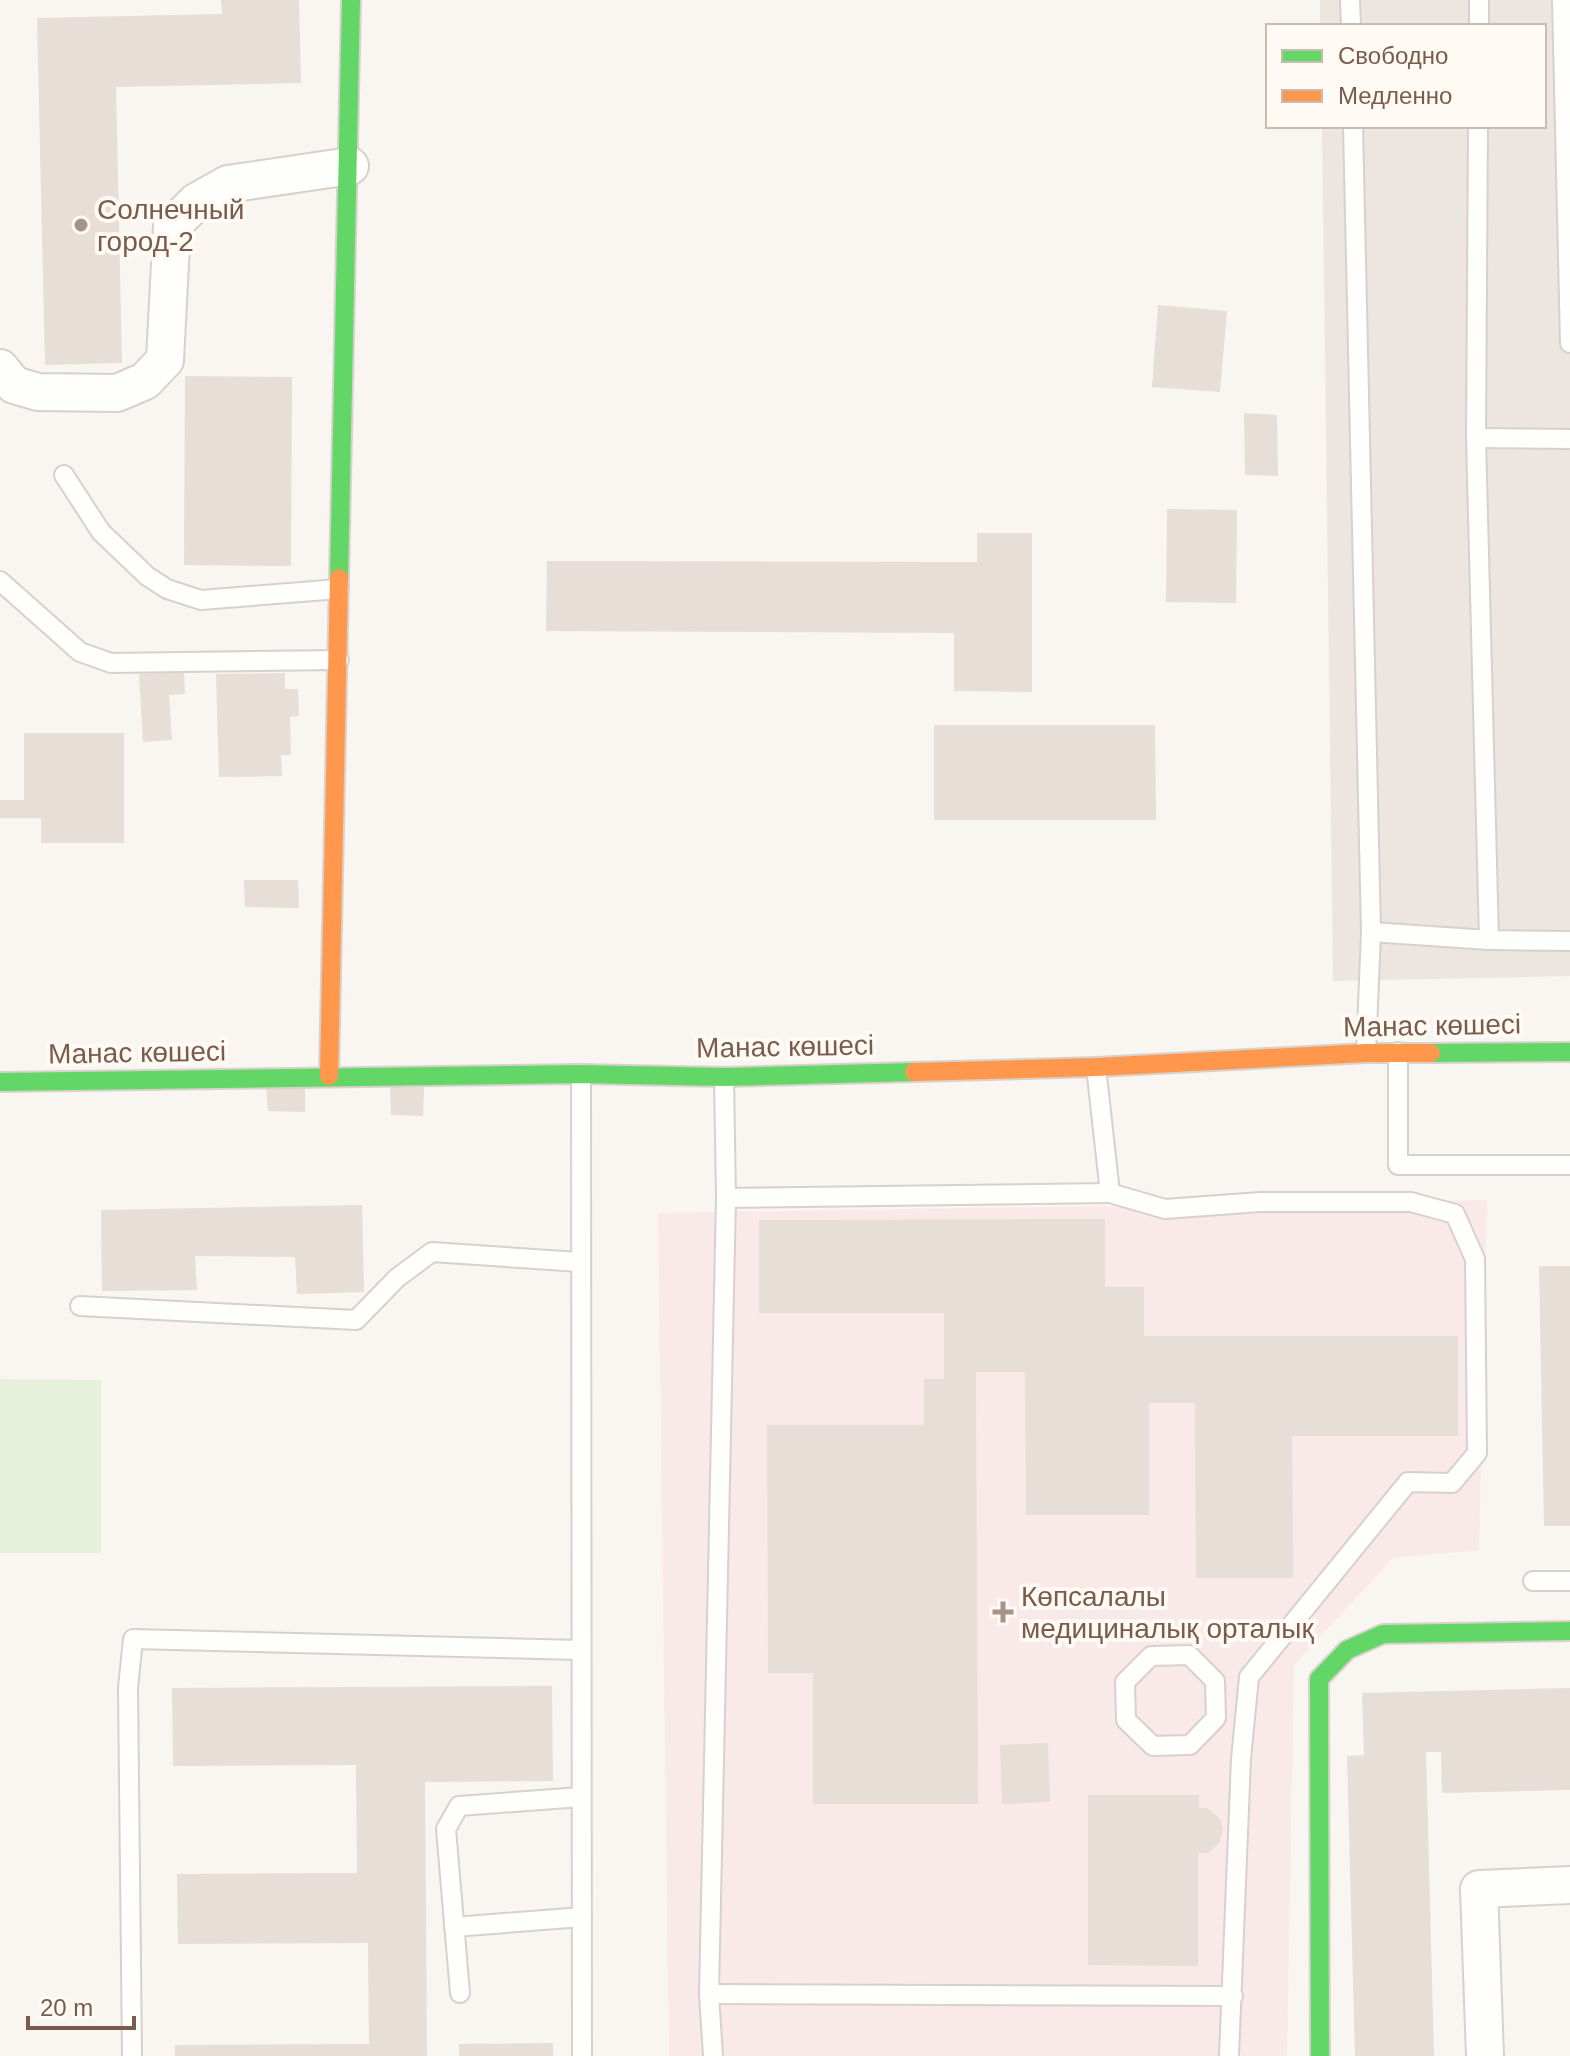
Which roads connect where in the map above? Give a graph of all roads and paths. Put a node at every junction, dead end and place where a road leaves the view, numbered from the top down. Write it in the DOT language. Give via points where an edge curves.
graph roads {
  1 [pos="351,0"];
  2 [pos="1350,0"];
  3 [pos="1479,0"];
  4 [pos="1562,0"];
  5 [pos="1351,24"];
  6 [pos="1479,24"];
  7 [pos="1353,128"];
  8 [pos="1478,128"];
  9 [pos="350,166"];
  10 [pos="1570,343"];
  11 [pos="0,368"];
  12 [pos="1476,438"];
  13 [pos="1570,439"];
  14 [pos="64,475"];
  15 [pos="0,581"];
  16 [pos="340,589"];
  17 [pos="339,660"];
  18 [pos="1371,932"];
  19 [pos="1489,940"];
  20 [pos="1570,941"];
  21 [pos="1398,1052"];
  22 [pos="1570,1052"];
  23 [pos="1366,1053"];
  24 [pos="1096,1067"];
  25 [pos="581,1074"];
  26 [pos="329,1076"];
  27 [pos="724,1077"];
  28 [pos="0,1082"];
  29 [pos="1570,1165"];
  30 [pos="1110,1193"];
  31 [pos="726,1198"];
  32 [pos="579,1262"];
  33 [pos="80,1306"];
  34 [pos="1533,1581"];
  35 [pos="1570,1581"];
  36 [pos="1570,1631"];
  37 [pos="580,1650"];
  38 [pos="1249,1677"];
  39 [pos="1215,1681"];
  40 [pos="581,1797"];
  41 [pos="1570,1885"];
  42 [pos="582,1917"];
  43 [pos="454,1927"];
  44 [pos="460,1993"];
  45 [pos="709,1994"];
  46 [pos="1233,1996"];
  47 [pos="132,2056"];
  48 [pos="582,2056"];
  49 [pos="713,2056"];
  50 [pos="1229,2056"];
  51 [pos="1320,2056"];
  52 [pos="1485,2056"];
  1 -- 9 [label="street"];
  2 -- 5 [label="lane"];
  3 -- 6 [label="lane"];
  4 -- 10 [label="lane"];
  7 -- 18 [label="lane"];
  8 -- 12 [label="lane"];
  9 -- 11 [label="street" via="228,184 196,202 172,226 165,360 145,381 117,393 38,392 14,385"];
  9 -- 16 [label="street"];
  12 -- 13 [label="lane"];
  12 -- 19 [label="lane"];
  14 -- 16 [label="lane" via="101,532 167,589 201,600"];
  15 -- 17 [label="lane" via="80,652 111,663"];
  16 -- 17 [label="street"];
  17 -- 26 [label="street"];
  18 -- 19 [label="lane"];
  18 -- 23 [label="lane"];
  19 -- 20 [label="lane"];
  21 -- 22 [label="street, Манас көшесі"];
  21 -- 23 [label="street, Манас көшесі"];
  21 -- 29 [label="lane" via="1398,1165"];
  23 -- 24 [label="street, Манас көшесі"];
  24 -- 27 [label="street, Манас көшесі"];
  24 -- 30 [label="lane"];
  25 -- 26 [label="street, Манас көшесі"];
  25 -- 27 [label="street, Манас көшесі"];
  25 -- 32 [label="lane"];
  26 -- 28 [label="street, Манас көшесі"];
  27 -- 31 [label="lane"];
  30 -- 31 [label="lane"];
  30 -- 38 [label="lane" via="1165,1209 1260,1202 1411,1202 1455,1214 1475,1259 1477,1453 1452,1483 1408,1482"];
  31 -- 45 [label="lane"];
  32 -- 33 [label="lane" via="432,1252 356,1320"];
  32 -- 37 [label="lane"];
  34 -- 35 [label="lane"];
  36 -- 51 [label="street" via="1383,1634 1337,1656 1319,1679"];
  37 -- 40 [label="lane"];
  37 -- 47 [label="lane" via="133,1639 128,1688"];
  38 -- 39 [label="lane"];
  38 -- 46 [label="lane"];
  39 -- 39 [label="lane" via="1189,1655 1151,1656 1125,1682 1126,1720 1153,1746 1190,1745 1216,1718"];
  40 -- 42 [label="lane"];
  40 -- 43 [label="lane" via="459,1806 446,1829"];
  41 -- 52 [label="street" via="1479,1889"];
  42 -- 43 [label="lane"];
  42 -- 48 [label="lane"];
  43 -- 44 [label="lane"];
  45 -- 46 [label="lane"];
  45 -- 49 [label="lane"];
  46 -- 50 [label="lane"];
}
